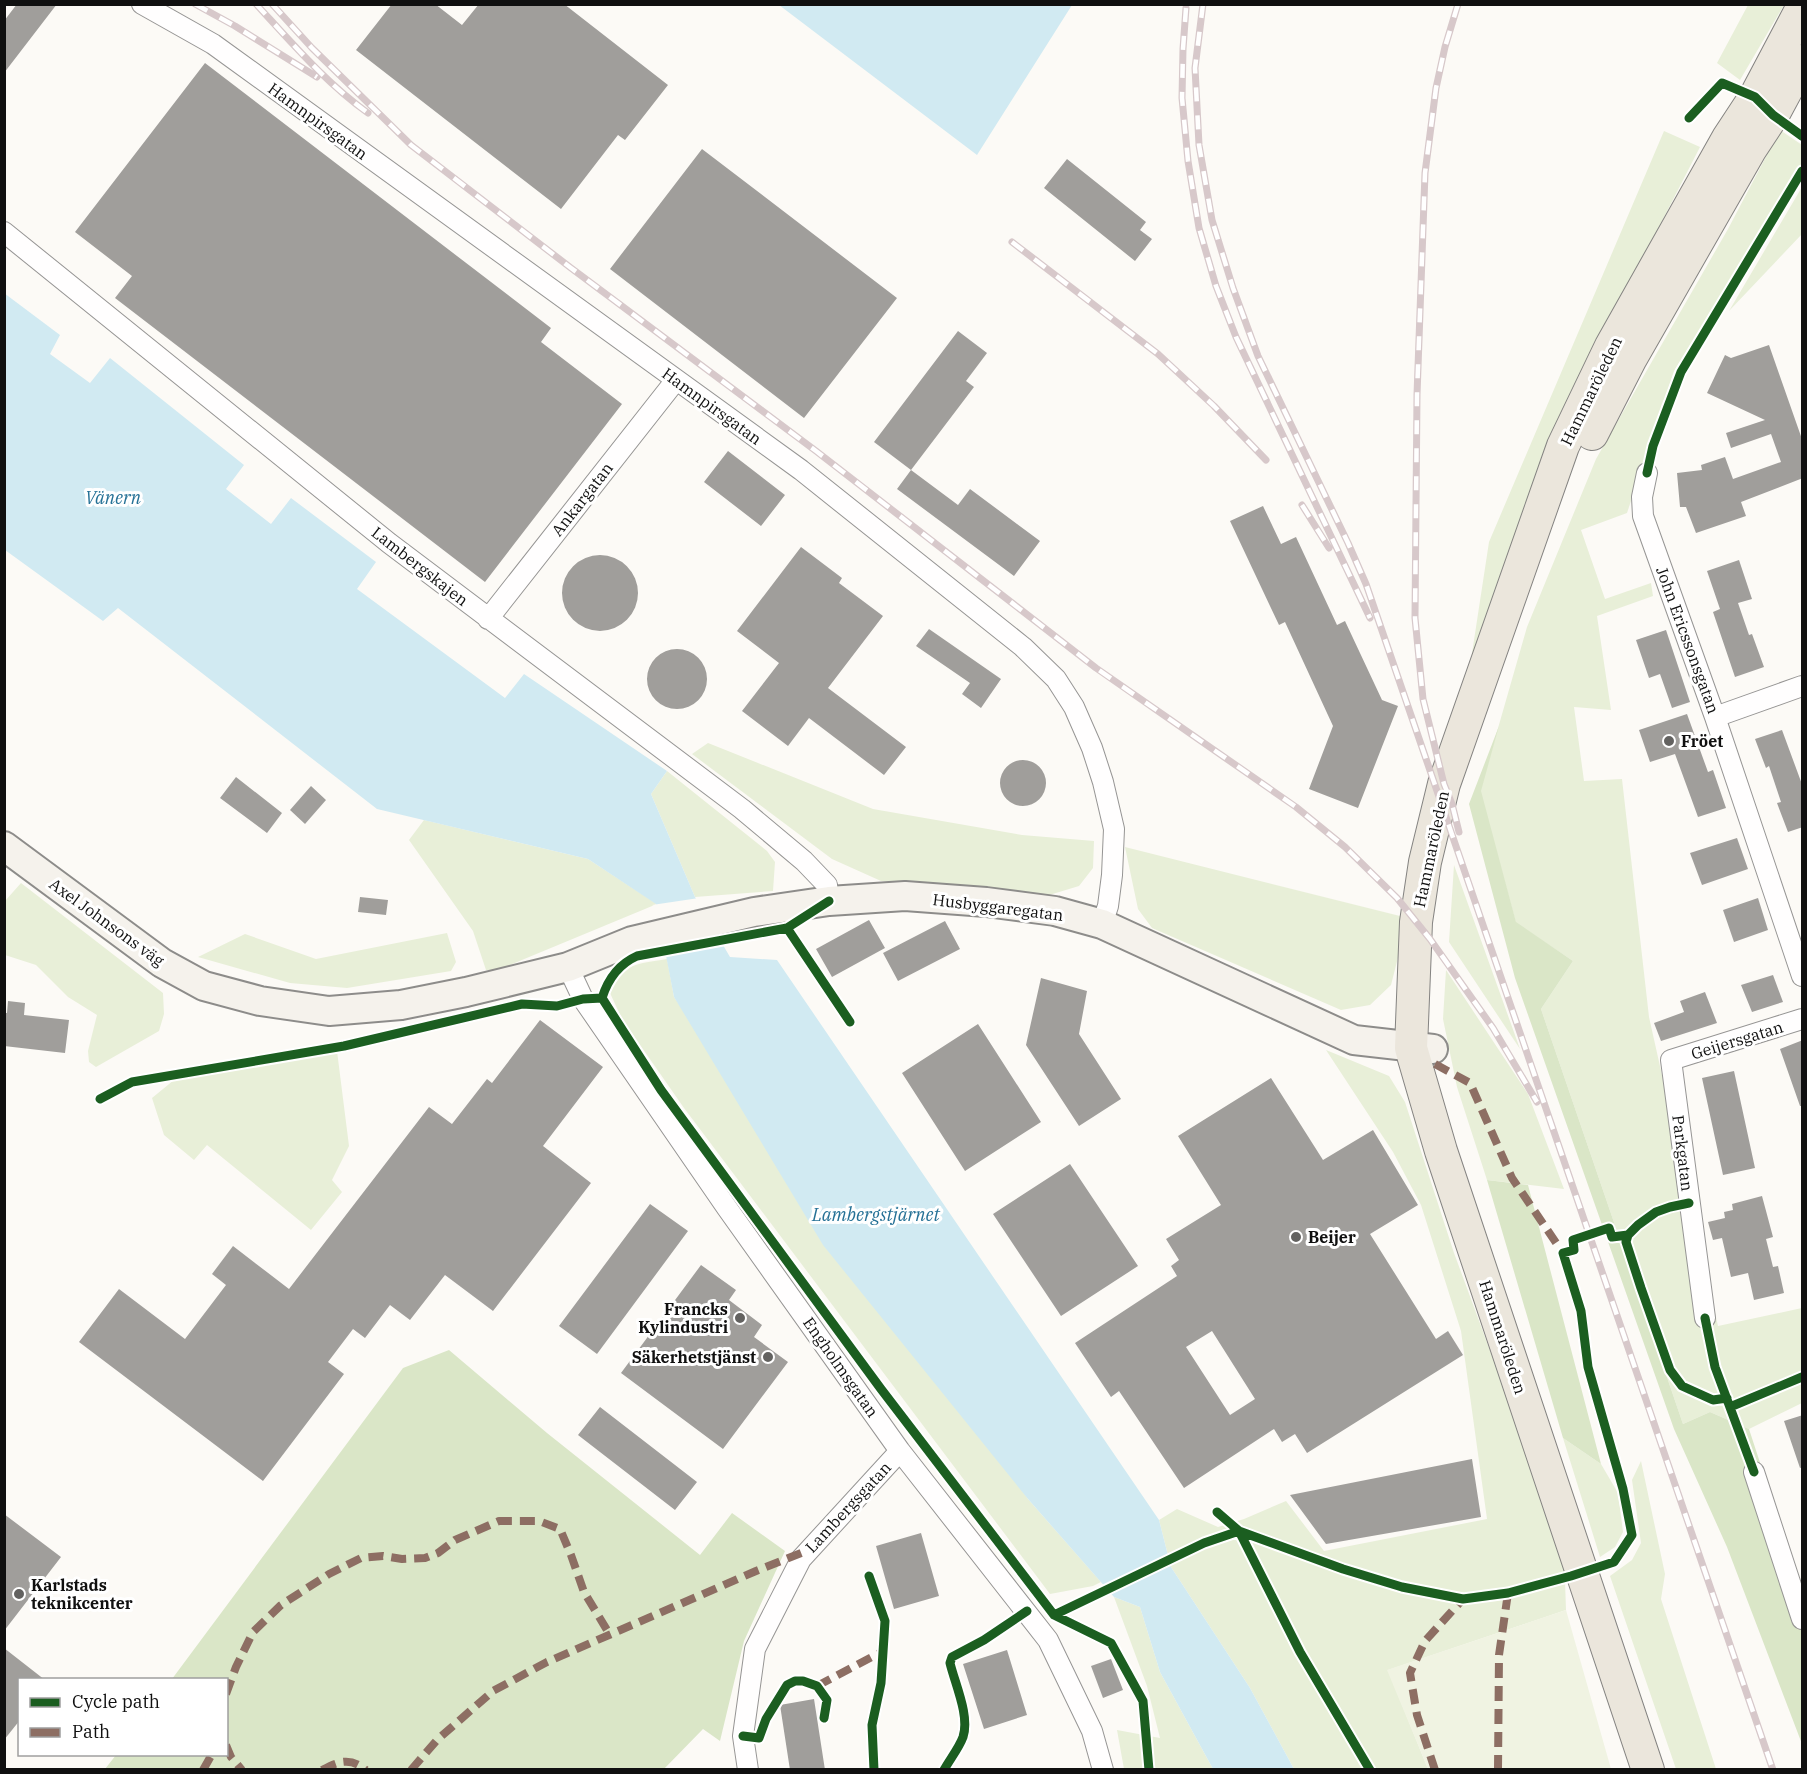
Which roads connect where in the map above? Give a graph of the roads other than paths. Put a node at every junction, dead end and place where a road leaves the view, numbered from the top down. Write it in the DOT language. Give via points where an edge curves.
graph roads {
  1 [pos="142,4"];
  2 [pos="1803,8"];
  3 [pos="1803,62"];
  4 [pos="4,232"];
  5 [pos="676,380"];
  6 [pos="1647,473"];
  7 [pos="488,619"];
  8 [pos="1803,686"];
  9 [pos="1715,717"];
  10 [pos="4,846"];
  11 [pos="829,901"];
  12 [pos="1102,924"];
  13 [pos="568,967"];
  14 [pos="1803,976"];
  15 [pos="1803,1019"];
  16 [pos="1422,1048"];
  17 [pos="1671,1060"];
  18 [pos="1705,1318"];
  19 [pos="900,1451"];
  20 [pos="1754,1472"];
  21 [pos="1803,1618"];
  22 [pos="748,1770"];
  23 [pos="1103,1770"];
  24 [pos="1648,1770"];
  25 [pos="1662,1770"];
  1 -- 5 [label="street, Hamnpirsgatan" via="213,44"];
  2 -- 16 [label="main road, Hammaröleden" via="1611,346 1563,446 1444,784 1425,862 1416,922"];
  3 -- 16 [label="main road, Hammaröleden" via="1631,358 1584,451 1543,547 1452,804 1436,881 1430,939 1433,996"];
  4 -- 7 [label="street, Lambergskajen"];
  5 -- 7 [label="street, Ankargatan"];
  5 -- 12 [label="street, Hamnpirsgatan" via="801,470 1023,647 1056,679 1074,707 1092,748 1114,829 1112,875"];
  6 -- 9 [label="street, John Ericssonsgatan" via="1643,516"];
  7 -- 11 [label="street, Lambergskajen" via="742,809 827,885"];
  8 -- 9 [label="street"];
  9 -- 14 [label="street, John Ericssonsgatan"];
  10 -- 13 [label="street, Axel Johnsons väg" via="162,963 204,986 260,1001 329,1011 401,1005"];
  11 -- 12 [label="street, Husbyggaregatan" via="905,896 986,902 1055,911"];
  11 -- 13 [label="street, Husbyggaregatan" via="754,912 632,941"];
  12 -- 16 [label="street, Husbyggaregatan" via="1354,1040"];
  13 -- 19 [label="street, Engholmsgatan" via="584,999 727,1208"];
  15 -- 17 [label="street, Geijersgatan"];
  16 -- 24 [label="main road, Hammaröleden" via="1441,1150"];
  16 -- 25 [label="main road, Hammaröleden" via="1435,1064 1457,1147"];
  17 -- 18 [label="street, Parkgatan"];
  19 -- 22 [label="street, Lambergsgatan" via="801,1559 755,1649 743,1736"];
  19 -- 23 [label="street, Engholmsgatan" via="1048,1640 1092,1731"];
  20 -- 21 [label="street"];
}
